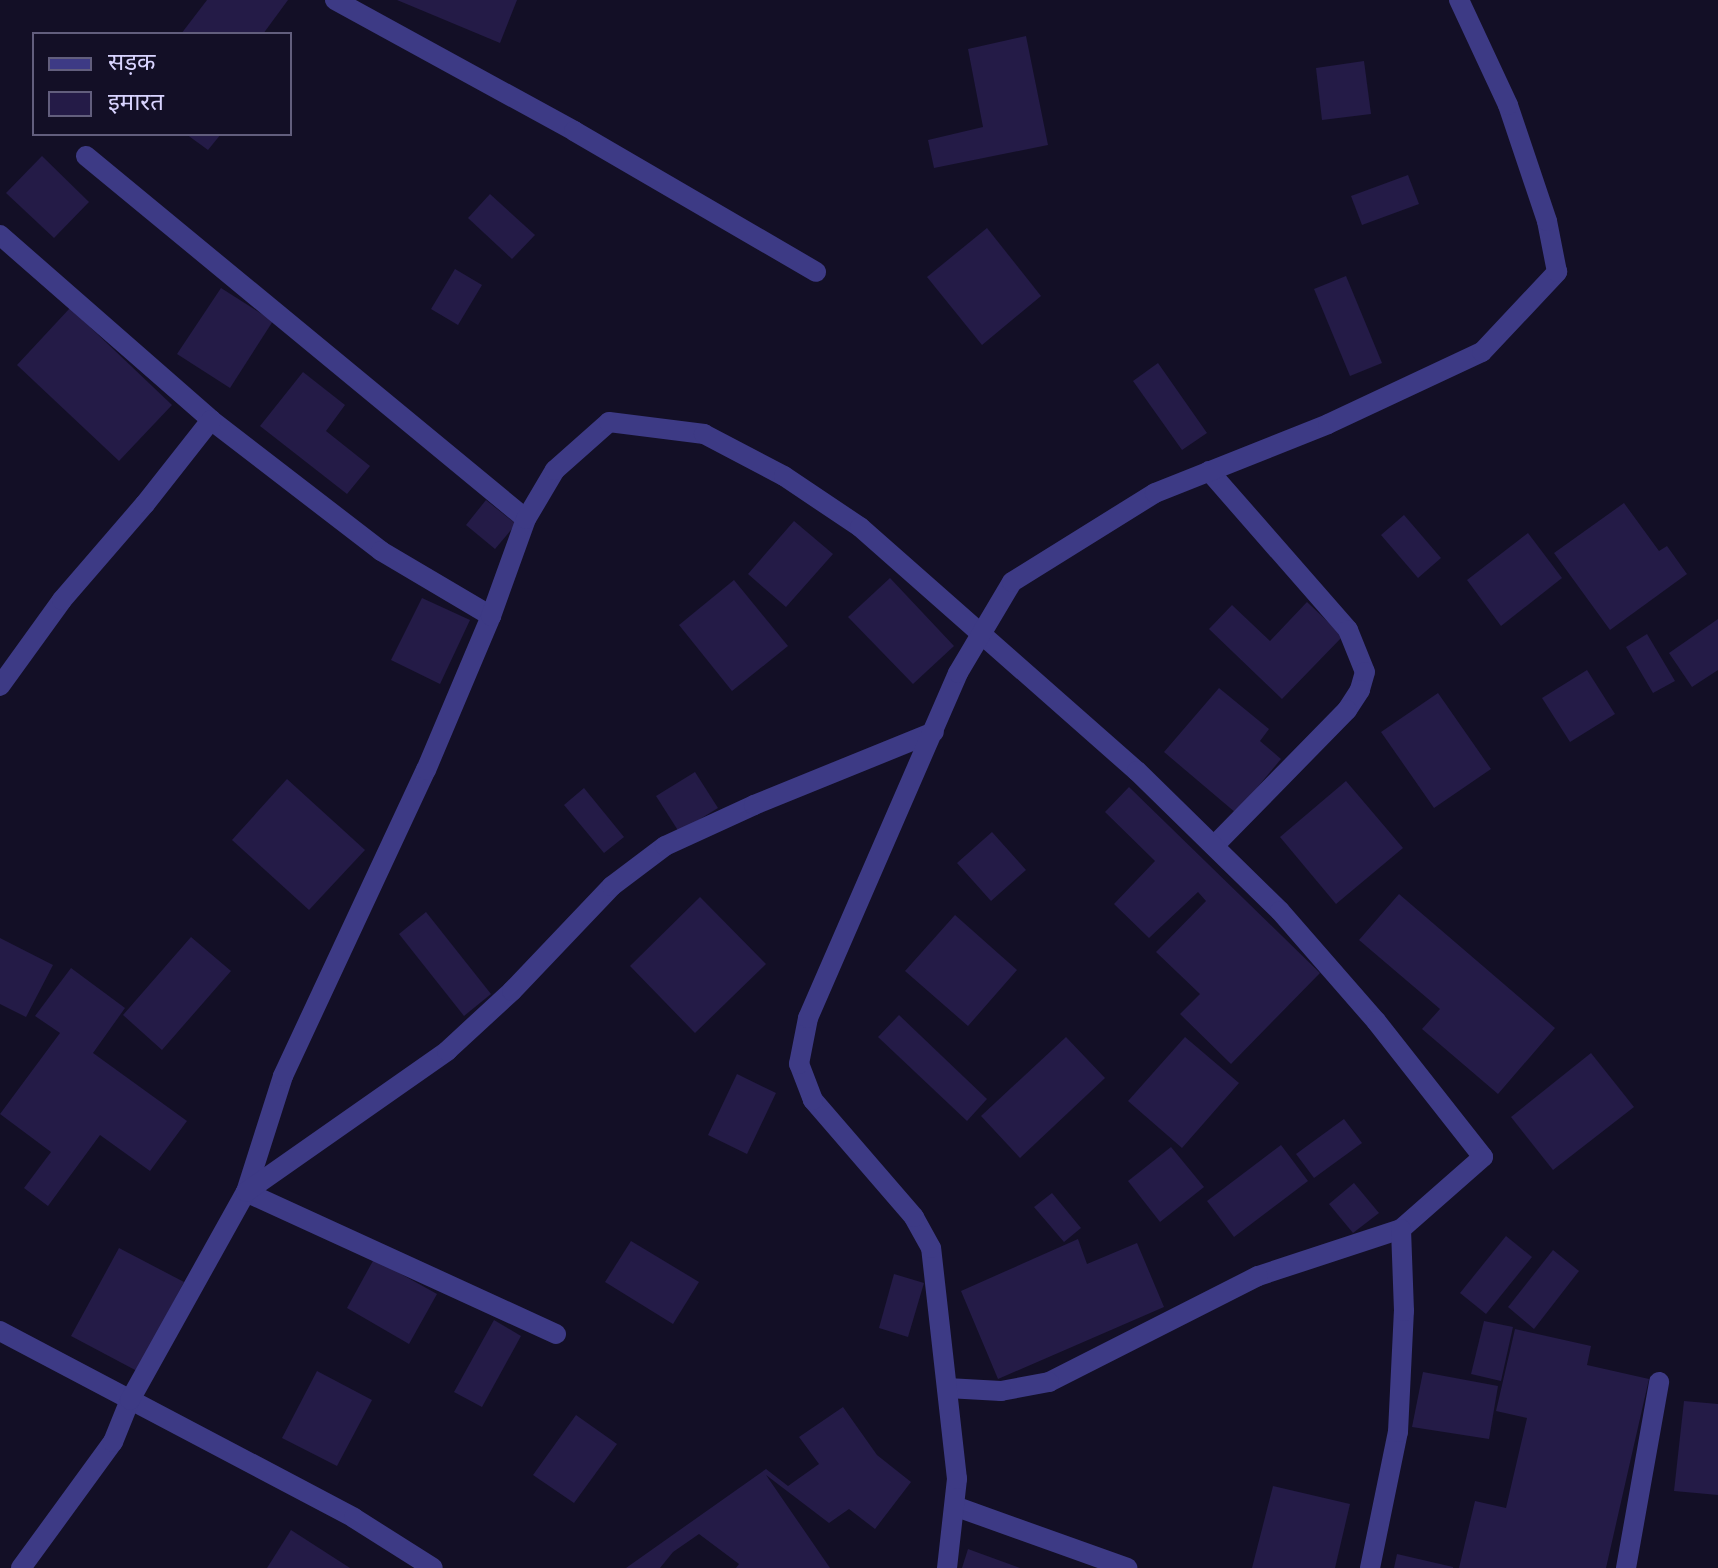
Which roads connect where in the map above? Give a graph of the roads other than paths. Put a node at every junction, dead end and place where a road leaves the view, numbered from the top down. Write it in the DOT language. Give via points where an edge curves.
graph roads {
  1 [pos="335,0"];
  2 [pos="1459,0"];
  3 [pos="86,156"];
  4 [pos="0,235"];
  5 [pos="816,272"];
  6 [pos="211,420"];
  7 [pos="1209,471"];
  8 [pos="526,519"];
  9 [pos="491,616"];
  10 [pos="983,633"];
  11 [pos="0,686"];
  12 [pos="934,732"];
  13 [pos="1214,846"];
  14 [pos="246,1192"];
  15 [pos="1401,1229"];
  16 [pos="0,1331"];
  17 [pos="556,1334"];
  18 [pos="1659,1382"];
  19 [pos="947,1388"];
  20 [pos="130,1400"];
  21 [pos="957,1507"];
  22 [pos="21,1568"];
  23 [pos="433,1568"];
  24 [pos="947,1568"];
  25 [pos="1127,1568"];
  26 [pos="1370,1568"];
  27 [pos="1626,1568"];
  1 -- 5 [label="street"];
  2 -- 7 [label="street" via="1508,105 1547,221 1557,272 1482,352 1328,424"];
  3 -- 8 [label="street"];
  4 -- 6 [label="street"];
  6 -- 9 [label="street" via="381,551"];
  6 -- 11 [label="street" via="62,600"];
  7 -- 10 [label="street" via="1155,493 1012,582"];
  7 -- 13 [label="street" via="1348,630 1365,672 1347,710"];
  8 -- 9 [label="street"];
  8 -- 10 [label="street" via="555,470 609,422 704,434 784,476 860,527"];
  9 -- 14 [label="street" via="426,770 283,1076"];
  10 -- 12 [label="street" via="958,673"];
  10 -- 13 [label="street"];
  12 -- 14 [label="street" via="665,846 612,886 447,1051"];
  12 -- 19 [label="street" via="808,1018 799,1064 813,1100 914,1217 931,1248"];
  13 -- 15 [label="street" via="1280,911 1376,1021 1483,1157"];
  14 -- 17 [label="street"];
  14 -- 20 [label="street"];
  15 -- 19 [label="street" via="1258,1276 1049,1382 1001,1391"];
  15 -- 26 [label="street" via="1404,1311 1398,1432"];
  16 -- 20 [label="street"];
  18 -- 27 [label="street"];
  19 -- 21 [label="street"];
  20 -- 22 [label="street" via="106,1452"];
  20 -- 23 [label="street" via="354,1518"];
  21 -- 24 [label="street"];
  21 -- 25 [label="street"];
}
